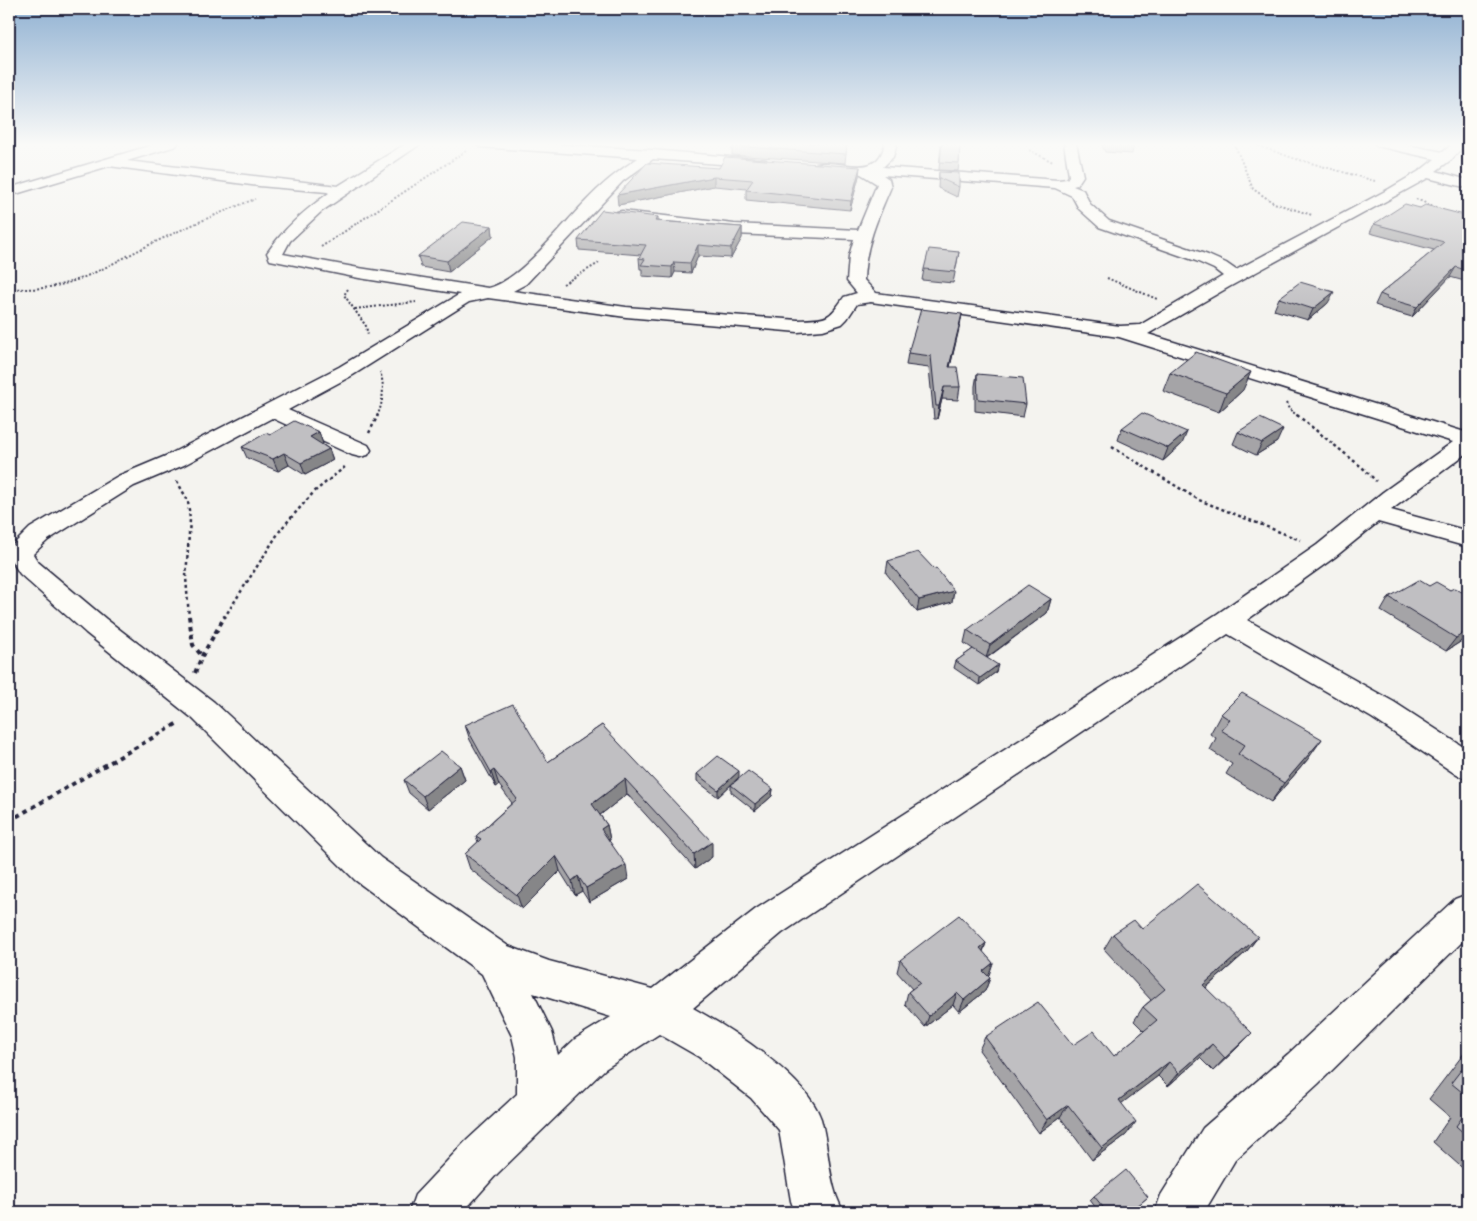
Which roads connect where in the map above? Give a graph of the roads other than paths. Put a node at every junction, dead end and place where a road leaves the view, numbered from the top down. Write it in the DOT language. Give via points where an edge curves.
graph roads {
  1 [pos="329,200"];
  2 [pos="606,200"];
  3 [pos="878,200"];
  4 [pos="1081,200"];
  5 [pos="1379,200"];
  6 [pos="602,208"];
  7 [pos="862,235"];
  8 [pos="1212,262"];
  9 [pos="1256,265"];
  10 [pos="1235,277"];
  11 [pos="491,292"];
  12 [pos="870,297"];
  13 [pos="1153,334"];
  14 [pos="272,410"];
  15 [pos="1468,441"];
  16 [pos="360,450"];
  17 [pos="1383,505"];
  18 [pos="1468,539"];
  19 [pos="14,544"];
  20 [pos="1227,621"];
  21 [pos="1468,766"];
  22 [pos="1468,911"];
  23 [pos="496,961"];
  24 [pos="658,1011"];
  25 [pos="538,1104"];
  26 [pos="432,1212"];
  27 [pos="820,1212"];
  28 [pos="1178,1212"];
  1 -- 11 [label="street" via="278,246 276,257"];
  2 -- 6 [label="street"];
  3 -- 7 [label="street"];
  4 -- 8 [label="street" via="1104,224"];
  5 -- 9 [label="street"];
  6 -- 7 [label="street" via="628,217 734,229"];
  6 -- 11 [label="street" via="520,280 503,290"];
  7 -- 12 [label="street" via="854,281"];
  8 -- 9 [label="street"];
  8 -- 10 [label="street"];
  9 -- 10 [label="street"];
  10 -- 13 [label="street" via="1184,306"];
  11 -- 12 [label="street" via="626,312 798,326 838,320 850,300"];
  11 -- 14 [label="street" via="463,298 346,371"];
  12 -- 13 [label="street"];
  13 -- 15 [label="street" via="1284,383"];
  14 -- 16 [label="street"];
  14 -- 19 [label="street" via="176,460 126,481 39,534"];
  15 -- 17 [label="street"];
  17 -- 18 [label="street"];
  17 -- 20 [label="street"];
  19 -- 23 [label="street" via="29,568 199,707 368,869"];
  20 -- 21 [label="street" via="1383,710"];
  20 -- 24 [label="street" via="769,922"];
  22 -- 28 [label="street" via="1304,1069 1219,1144"];
  23 -- 24 [label="street" via="549,980"];
  23 -- 25 [label="street" via="531,1032 538,1057"];
  24 -- 25 [label="street" via="590,1054"];
  24 -- 27 [label="street" via="714,1042 766,1083 799,1120 814,1201"];
  25 -- 26 [label="street" via="481,1158"];
}
